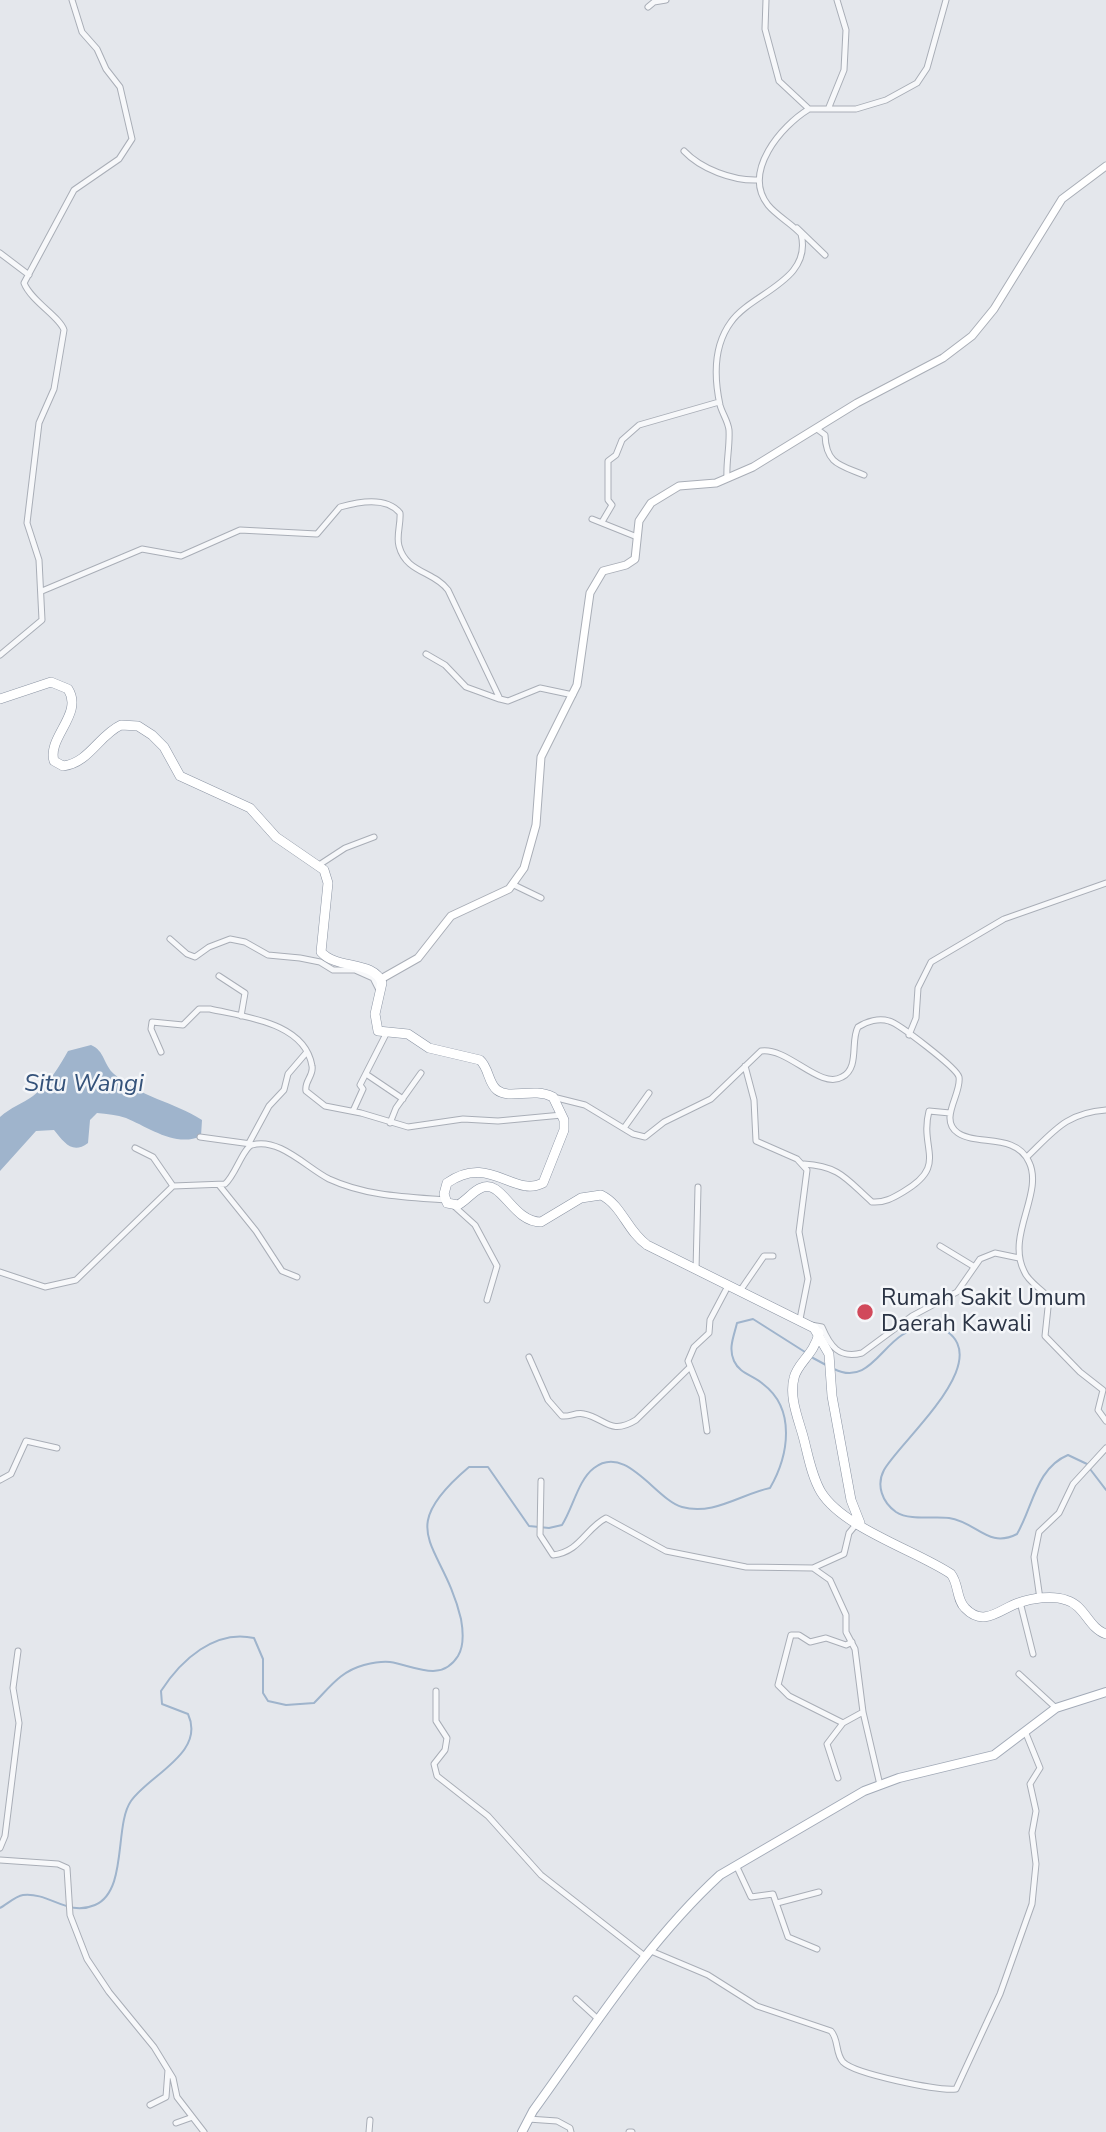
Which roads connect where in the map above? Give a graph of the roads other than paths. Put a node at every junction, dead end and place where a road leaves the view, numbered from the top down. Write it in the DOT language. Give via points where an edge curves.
graph roads {
  1 [pos="72,0"];
  2 [pos="666,0"];
  3 [pos="766,0"];
  4 [pos="836,0"];
  5 [pos="946,0"];
  6 [pos="648,8"];
  7 [pos="829,107"];
  8 [pos="809,109"];
  9 [pos="684,150"];
  10 [pos="1106,166"];
  11 [pos="758,180"];
  12 [pos="794,226"];
  13 [pos="0,253"];
  14 [pos="825,255"];
  15 [pos="29,275"];
  16 [pos="719,402"];
  17 [pos="817,429"];
  18 [pos="864,475"];
  19 [pos="727,478"];
  20 [pos="592,519"];
  21 [pos="602,522"];
  22 [pos="637,537"];
  23 [pos="42,591"];
  24 [pos="426,654"];
  25 [pos="0,655"];
  26 [pos="573,695"];
  27 [pos="0,699"];
  28 [pos="501,701"];
  29 [pos="374,837"];
  30 [pos="319,865"];
  31 [pos="1106,883"];
  32 [pos="514,884"];
  33 [pos="541,898"];
  34 [pos="170,939"];
  35 [pos="219,976"];
  36 [pos="381,979"];
  37 [pos="380,993"];
  38 [pos="241,1016"];
  39 [pos="386,1034"];
  40 [pos="909,1035"];
  41 [pos="161,1052"];
  42 [pos="306,1052"];
  43 [pos="745,1066"];
  44 [pos="421,1073"];
  45 [pos="366,1074"];
  46 [pos="649,1093"];
  47 [pos="553,1097"];
  48 [pos="402,1099"];
  49 [pos="1106,1110"];
  50 [pos="353,1111"];
  51 [pos="950,1113"];
  52 [pos="562,1115"];
  53 [pos="390,1123"];
  54 [pos="624,1128"];
  55 [pos="200,1137"];
  56 [pos="251,1144"];
  57 [pos="135,1148"];
  58 [pos="1027,1157"];
  59 [pos="803,1163"];
  60 [pos="219,1185"];
  61 [pos="173,1186"];
  62 [pos="698,1187"];
  63 [pos="449,1202"];
  64 [pos="940,1246"];
  65 [pos="772,1256"];
  66 [pos="1019,1258"];
  67 [pos="973,1266"];
  68 [pos="696,1270"];
  69 [pos="0,1272"];
  70 [pos="297,1277"];
  71 [pos="728,1286"];
  72 [pos="740,1291"];
  73 [pos="487,1300"];
  74 [pos="800,1319"];
  75 [pos="811,1325"];
  76 [pos="819,1333"];
  77 [pos="528,1357"];
  78 [pos="689,1368"];
  79 [pos="1106,1421"];
  80 [pos="707,1431"];
  81 [pos="57,1448"];
  82 [pos="1106,1448"];
  83 [pos="0,1480"];
  84 [pos="541,1481"];
  85 [pos="859,1523"];
  86 [pos="813,1568"];
  87 [pos="1040,1599"];
  88 [pos="1020,1602"];
  89 [pos="1106,1634"];
  90 [pos="852,1642"];
  91 [pos="18,1651"];
  92 [pos="1033,1654"];
  93 [pos="1019,1674"];
  94 [pos="436,1691"];
  95 [pos="1106,1692"];
  96 [pos="1056,1708"];
  97 [pos="863,1712"];
  98 [pos="843,1723"];
  99 [pos="1025,1731"];
  100 [pos="838,1778"];
  101 [pos="880,1785"];
  102 [pos="0,1848"];
  103 [pos="0,1860"];
  104 [pos="736,1865"];
  105 [pos="819,1892"];
  106 [pos="777,1903"];
  107 [pos="817,1949"];
  108 [pos="648,1954"];
  109 [pos="576,2000"];
  110 [pos="599,2020"];
  111 [pos="168,2070"];
  112 [pos="150,2105"];
  113 [pos="190,2118"];
  114 [pos="528,2119"];
  115 [pos="370,2120"];
  116 [pos="176,2123"];
  117 [pos="204,2132"];
  118 [pos="369,2132"];
  119 [pos="522,2132"];
  120 [pos="571,2132"];
  1 -- 15 [label="street" via="82,32 120,87 132,139 119,159 74,190"];
  2 -- 6 [label="street"];
  3 -- 8 [label="street" via="765,29 779,81"];
  4 -- 7 [label="street" via="846,30 844,70"];
  5 -- 7 [label="street" via="927,68 917,83 873,105"];
  7 -- 8 [label="street"];
  8 -- 11 [label="street" via="777,138"];
  9 -- 11 [label="street" via="734,178"];
  10 -- 17 [label="main road" via="1062,199 994,309 972,336 943,358 884,387"];
  11 -- 12 [label="street" via="768,205"];
  12 -- 14 [label="street"];
  12 -- 16 [label="street" via="802,240 795,268 733,319 723,337 716,360"];
  13 -- 15 [label="street"];
  15 -- 23 [label="street" via="25,287 64,327 54,389 39,423 27,523 37,552"];
  16 -- 19 [label="street" via="729,431"];
  16 -- 21 [label="street" via="642,424 625,437 608,461 608,500 612,505"];
  17 -- 18 [label="street" via="825,434 830,458"];
  17 -- 19 [label="main road"];
  19 -- 22 [label="main road" via="679,486 651,503 642,514"];
  20 -- 21 [label="street"];
  21 -- 22 [label="street"];
  22 -- 26 [label="main road" via="633,561 603,571 593,586"];
  23 -- 25 [label="street" via="42,620"];
  23 -- 28 [label="street" via="142,549 181,556 240,530 317,534 342,506 385,503 400,513 401,552 413,569 440,581 448,590"];
  24 -- 28 [label="street" via="445,665 466,687"];
  26 -- 28 [label="street" via="540,688"];
  26 -- 32 [label="main road" via="541,757 532,847"];
  27 -- 30 [label="highway" via="44,683 64,685 72,694 72,704 52,752 59,765 75,763 115,728 138,726 159,740 186,780 250,808 276,837"];
  29 -- 30 [label="street"];
  30 -- 36 [label="highway" via="328,883 321,952 334,962 369,969"];
  31 -- 40 [label="street" via="1004,919 930,963 918,988 916,1018"];
  32 -- 33 [label="street"];
  32 -- 36 [label="main road" via="451,916 418,958"];
  34 -- 37 [label="street" via="192,956 230,939 275,957 358,971 373,978"];
  35 -- 38 [label="street" via="246,994"];
  36 -- 37 [label="highway"];
  37 -- 39 [label="highway" via="375,1022 378,1031"];
  38 -- 41 [label="street" via="204,1009 183,1025 154,1021 150,1026"];
  38 -- 42 [label="street" via="281,1028"];
  39 -- 45 [label="street"];
  39 -- 47 [label="highway" via="408,1034 429,1048 480,1060 494,1087 506,1094 535,1091"];
  40 -- 43 [label="street" via="889,1021 863,1023 855,1035 850,1068 837,1079 824,1078 771,1050 761,1051"];
  40 -- 51 [label="street" via="947,1060 958,1074"];
  42 -- 50 [label="street" via="313,1068 306,1091 325,1106"];
  42 -- 56 [label="street" via="288,1074 284,1090 268,1106"];
  43 -- 54 [label="street" via="711,1099 664,1122 645,1137"];
  43 -- 59 [label="street" via="754,1100 757,1141"];
  44 -- 48 [label="street"];
  45 -- 48 [label="street"];
  45 -- 50 [label="street"];
  46 -- 54 [label="street"];
  47 -- 52 [label="highway"];
  47 -- 54 [label="street" via="585,1105"];
  48 -- 53 [label="street"];
  49 -- 58 [label="street" via="1074,1116"];
  50 -- 53 [label="street"];
  51 -- 58 [label="street" via="958,1133 1005,1143"];
  51 -- 59 [label="street" via="929,1111 926,1175 886,1201 872,1202 848,1177 833,1169"];
  52 -- 53 [label="street" via="463,1119 415,1128"];
  52 -- 63 [label="highway" via="562,1137 543,1183 530,1187 490,1172 468,1174 447,1184"];
  55 -- 56 [label="street"];
  56 -- 60 [label="street" via="229,1181"];
  56 -- 63 [label="street" via="281,1149 352,1189"];
  57 -- 61 [label="street" via="153,1157"];
  58 -- 66 [label="street" via="1032,1177"];
  59 -- 74 [label="street" via="807,1177 799,1232 808,1279"];
  60 -- 61 [label="street"];
  60 -- 70 [label="street" via="282,1271"];
  61 -- 69 [label="street" via="76,1280 45,1287"];
  62 -- 68 [label="street"];
  63 -- 68 [label="highway" via="462,1203 480,1188 491,1186 523,1218 541,1222 581,1198 601,1195 614,1203 639,1240"];
  63 -- 73 [label="street" via="475,1225 498,1266"];
  64 -- 67 [label="street"];
  65 -- 72 [label="street" via="764,1256"];
  66 -- 67 [label="street" via="989,1254"];
  66 -- 79 [label="street" via="1025,1275 1049,1298 1045,1336 1103,1390 1098,1410"];
  67 -- 75 [label="street" via="957,1292 905,1320 862,1353 838,1352 822,1327"];
  68 -- 71 [label="highway"];
  71 -- 72 [label="highway"];
  71 -- 78 [label="street" via="707,1335 690,1353"];
  72 -- 74 [label="highway"];
  74 -- 75 [label="highway"];
  75 -- 76 [label="highway"];
  76 -- 85 [label="highway" via="829,1354 832,1396"];
  76 -- 85 [label="highway" via="813,1352 796,1372 794,1404 821,1492"];
  77 -- 78 [label="street" via="548,1400 562,1416 583,1413 610,1426 636,1420"];
  78 -- 80 [label="street" via="702,1396"];
  81 -- 83 [label="street" via="26,1441 11,1474"];
  82 -- 87 [label="street" via="1037,1536 1034,1558"];
  84 -- 86 [label="street" via="540,1533 556,1556 580,1544 598,1523 610,1519 666,1550 746,1567"];
  85 -- 86 [label="street" via="849,1534 844,1554"];
  85 -- 88 [label="highway" via="951,1574 961,1602 974,1615 993,1616"];
  86 -- 90 [label="street" via="830,1580"];
  87 -- 88 [label="highway"];
  87 -- 89 [label="highway" via="1072,1602"];
  88 -- 92 [label="street"];
  90 -- 97 [label="street"];
  90 -- 98 [label="street" via="845,1645 822,1638 810,1642 791,1634 778,1685 789,1696 825,1710"];
  91 -- 102 [label="street" via="13,1688 19,1723"];
  93 -- 96 [label="street"];
  94 -- 108 [label="street" via="436,1723 447,1738 445,1750 434,1764 437,1776 488,1816 541,1875"];
  95 -- 96 [label="main road"];
  96 -- 99 [label="main road"];
  97 -- 98 [label="street"];
  97 -- 101 [label="street"];
  98 -- 100 [label="street" via="827,1746"];
  99 -- 101 [label="main road" via="994,1755"];
  99 -- 108 [label="street" via="1040,1768 1030,1784 1036,1811 1034,1897 1000,1994 956,2089 895,2080 848,2066 831,2031 757,2006 719,1981"];
  101 -- 104 [label="main road"];
  103 -- 111 [label="street" via="67,1868 70,1914 81,1947 94,1972"];
  104 -- 106 [label="street" via="751,1897 771,1892"];
  104 -- 108 [label="main road" via="700,1893"];
  105 -- 106 [label="street"];
  106 -- 107 [label="street" via="788,1937"];
  108 -- 110 [label="main road"];
  109 -- 110 [label="street"];
  110 -- 114 [label="main road"];
  111 -- 112 [label="street" via="166,2097"];
  111 -- 113 [label="street"];
  113 -- 116 [label="street"];
  113 -- 117 [label="street"];
  114 -- 119 [label="main road"];
  114 -- 120 [label="street" via="556,2121"];
  115 -- 118 [label="street"];
}
